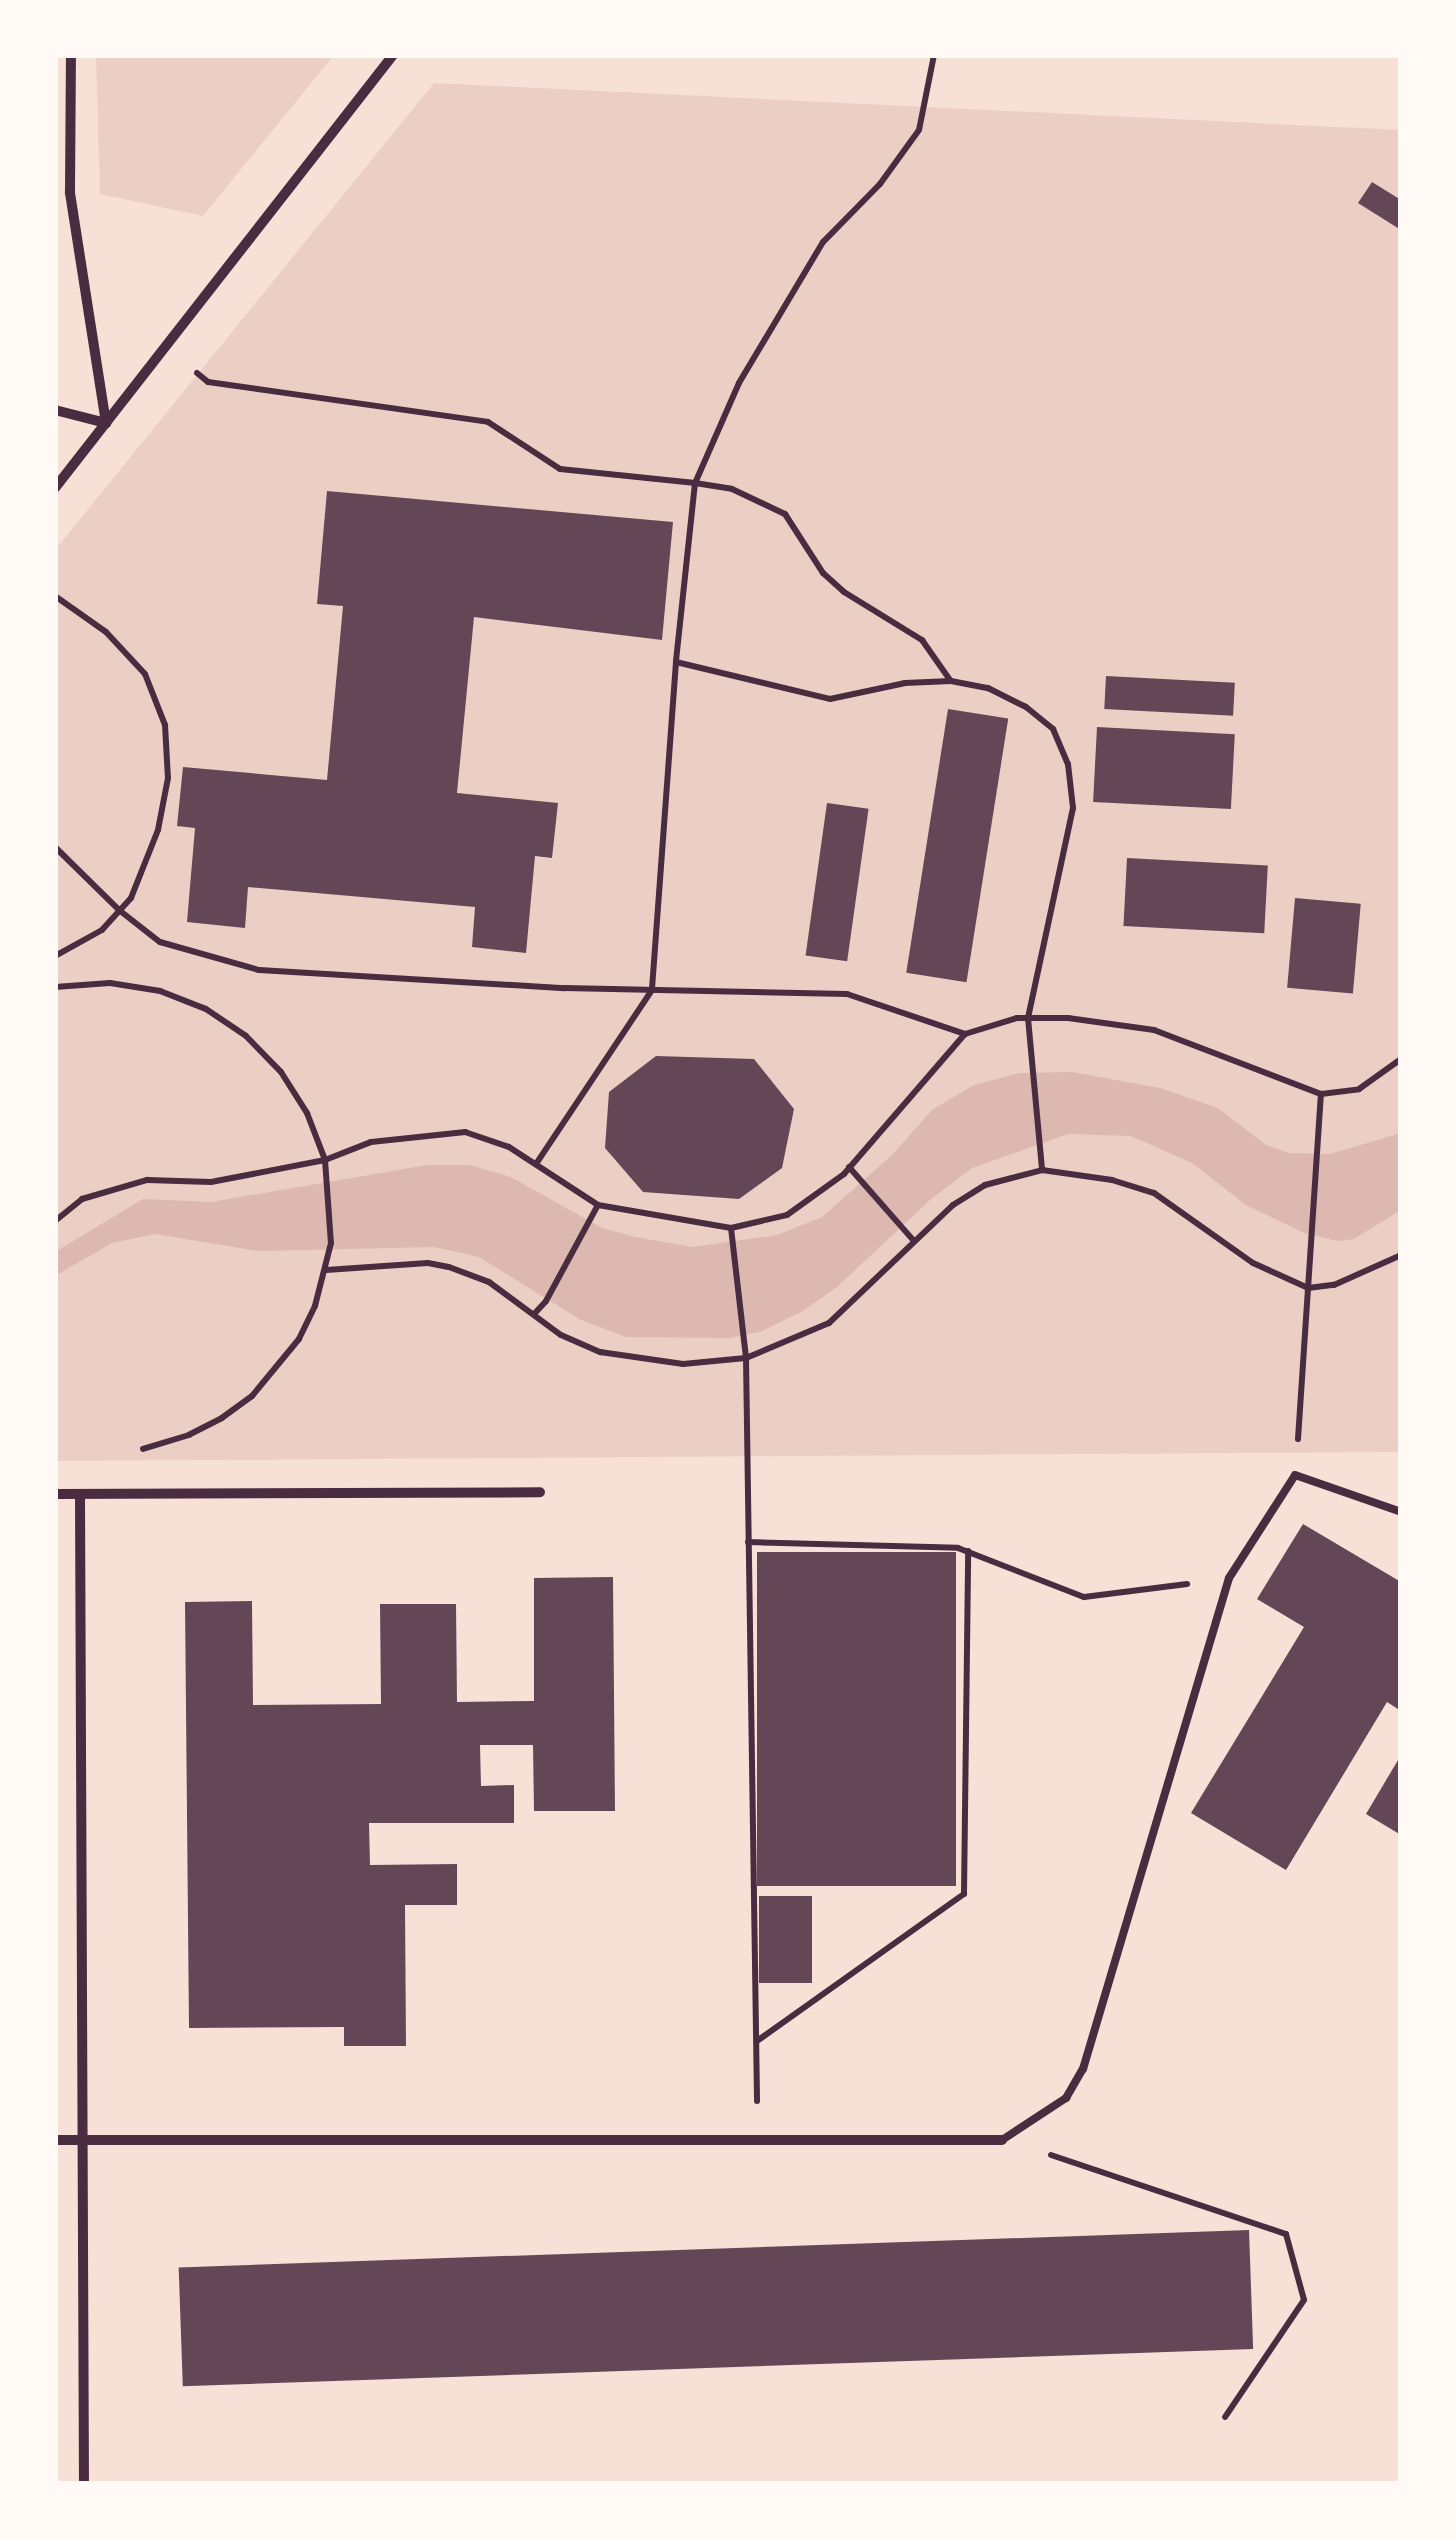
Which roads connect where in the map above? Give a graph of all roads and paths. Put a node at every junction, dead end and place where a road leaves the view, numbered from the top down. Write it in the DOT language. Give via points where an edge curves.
graph roads {
  1 [pos="71,55"];
  2 [pos="392,55"];
  3 [pos="934,55"];
  4 [pos="166,347"];
  5 [pos="55,410"];
  6 [pos="106,423"];
  7 [pos="695,484"];
  8 [pos="55,488"];
  9 [pos="55,596"];
  10 [pos="676,662"];
  11 [pos="950,681"];
  12 [pos="55,847"];
  13 [pos="120,910"];
  14 [pos="55,956"];
  15 [pos="55,987"];
  16 [pos="652,990"];
  17 [pos="1028,1018"];
  18 [pos="965,1034"];
  19 [pos="1401,1059"];
  20 [pos="1321,1094"];
  21 [pos="325,1160"];
  22 [pos="536,1164"];
  23 [pos="849,1167"];
  24 [pos="1042,1170"];
  25 [pos="598,1205"];
  26 [pos="55,1221"];
  27 [pos="731,1228"];
  28 [pos="914,1242"];
  29 [pos="1401,1255"];
  30 [pos="326,1270"];
  31 [pos="1308,1288"];
  32 [pos="534,1313"];
  33 [pos="746,1358"];
  34 [pos="135,1450"];
  35 [pos="1296,1476"];
  36 [pos="540,1492"];
  37 [pos="55,1494"];
  38 [pos="80,1494"];
  39 [pos="1401,1512"];
  40 [pos="748,1542"];
  41 [pos="968,1551"];
  42 [pos="1230,1578"];
  43 [pos="756,2042"];
  44 [pos="758,2137"];
  45 [pos="55,2140"];
  46 [pos="83,2140"];
  47 [pos="1002,2140"];
  48 [pos="1225,2418"];
  49 [pos="84,2484"];
  1 -- 6 [label="street" via="70,192"];
  2 -- 4 [label="street"];
  3 -- 7 [label="path" via="919,130 880,184 823,242 738,383"];
  4 -- 6 [label="street"];
  4 -- 7 [label="path" via="208,382 488,422 560,469"];
  5 -- 6 [label="street"];
  6 -- 8 [label="street"];
  7 -- 10 [label="path"];
  7 -- 11 [label="path" via="732,489 785,514 823,573 922,640"];
  9 -- 13 [label="path" via="106,632 145,674 165,725 168,778 158,830"];
  10 -- 11 [label="path" via="830,699"];
  10 -- 16 [label="path"];
  11 -- 17 [label="path" via="988,688 1026,707 1053,729 1068,764 1073,808"];
  12 -- 13 [label="path"];
  13 -- 14 [label="path" via="102,930"];
  13 -- 16 [label="path" via="160,942 259,970"];
  15 -- 21 [label="path" via="110,983 206,1009 246,1036 281,1072"];
  16 -- 18 [label="path" via="846,994"];
  16 -- 22 [label="path"];
  17 -- 18 [label="path"];
  17 -- 20 [label="path" via="1154,1030"];
  17 -- 24 [label="path"];
  18 -- 23 [label="path"];
  19 -- 20 [label="path" via="1359,1089"];
  20 -- 31 [label="path"];
  21 -- 22 [label="path" via="371,1142 465,1132"];
  21 -- 26 [label="path" via="211,1182 147,1180 82,1200"];
  21 -- 30 [label="path" via="332,1215"];
  22 -- 25 [label="path"];
  23 -- 27 [label="path" via="787,1215"];
  23 -- 28 [label="path"];
  24 -- 28 [label="path" via="985,1185"];
  24 -- 31 [label="path" via="1154,1193 1253,1263"];
  25 -- 27 [label="path"];
  25 -- 32 [label="path"];
  27 -- 33 [label="path"];
  28 -- 33 [label="path" via="829,1323"];
  29 -- 31 [label="path"];
  30 -- 32 [label="path" via="449,1267 488,1282"];
  30 -- 34 [label="path" via="299,1339 252,1396 189,1435"];
  31 -- 35 [label="path"];
  32 -- 33 [label="path" via="561,1335 600,1352 683,1364"];
  33 -- 40 [label="path"];
  35 -- 39 [label="lane"];
  35 -- 42 [label="lane"];
  36 -- 38 [label="street"];
  37 -- 38 [label="street"];
  38 -- 46 [label="street"];
  40 -- 41 [label="path"];
  40 -- 43 [label="path"];
  41 -- 42 [label="path" via="1084,1597"];
  41 -- 43 [label="path" via="964,1894"];
  42 -- 47 [label="lane" via="1084,2069 1066,2098"];
  43 -- 44 [label="path"];
  44 -- 46 [label="street"];
  44 -- 47 [label="street"];
  45 -- 46 [label="street"];
  46 -- 49 [label="street"];
  47 -- 48 [label="path" via="1286,2234 1304,2300"];
}
